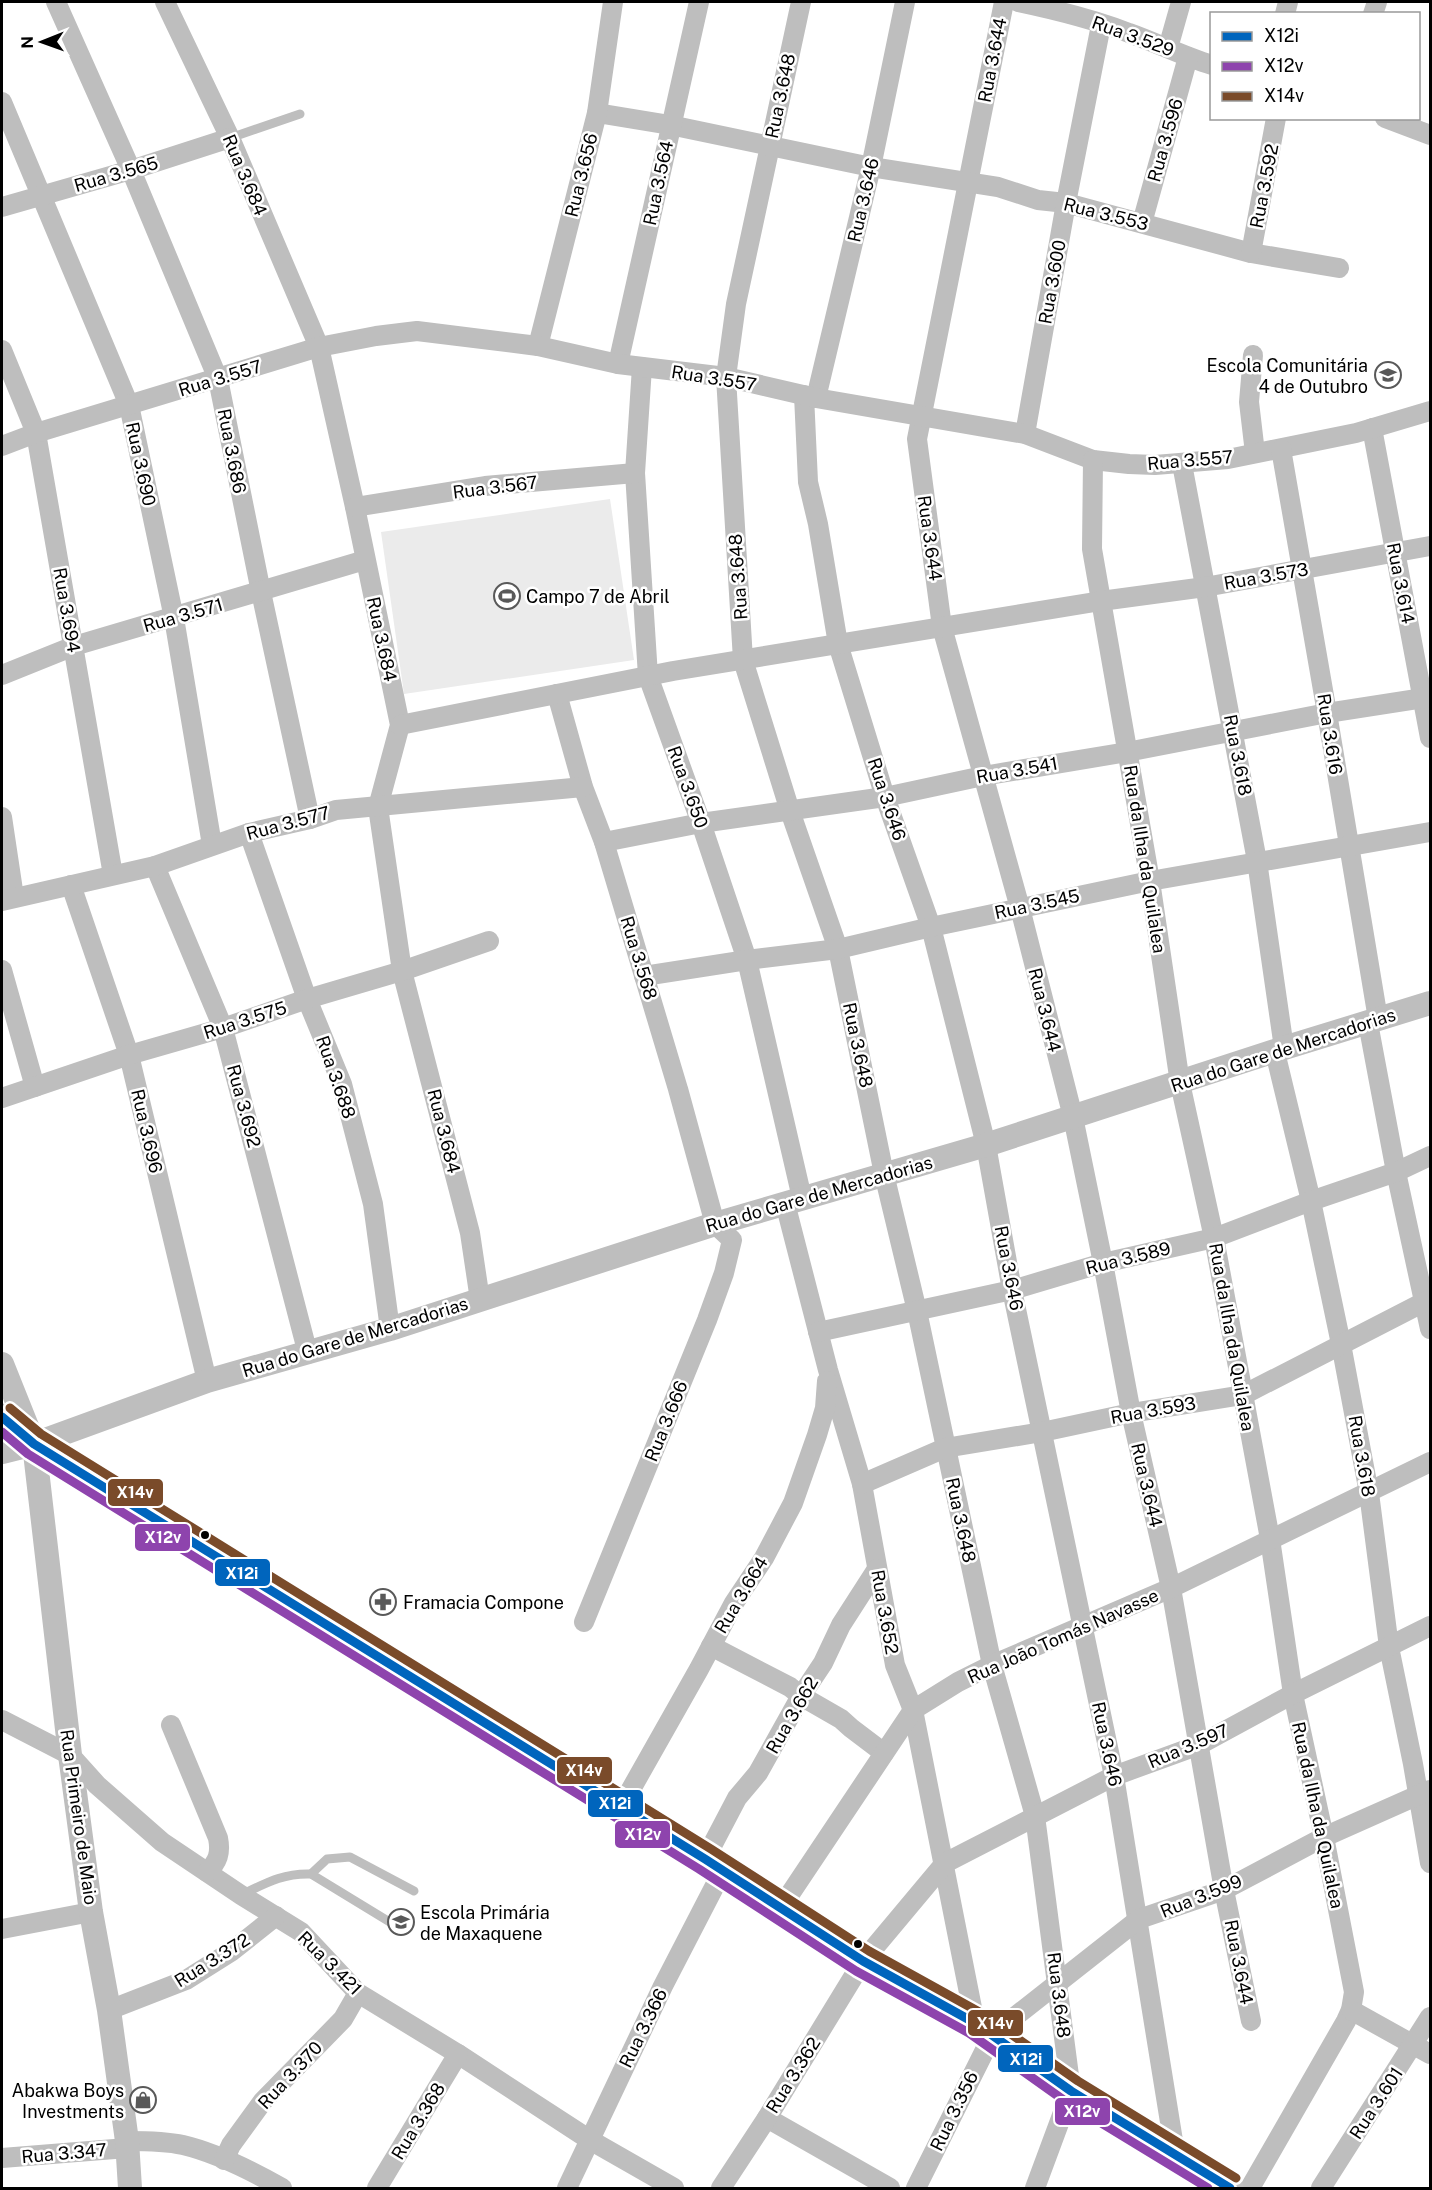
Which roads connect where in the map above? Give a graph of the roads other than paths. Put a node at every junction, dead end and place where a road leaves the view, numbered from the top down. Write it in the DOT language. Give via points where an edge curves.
graph roads {
  1 [pos="56,2"];
  2 [pos="165,2"];
  3 [pos="613,2"];
  4 [pos="699,2"];
  5 [pos="801,2"];
  6 [pos="905,2"];
  7 [pos="1004,2"];
  8 [pos="1018,2"];
  9 [pos="1182,2"];
  10 [pos="1080,9"];
  11 [pos="1101,25"];
  12 [pos="1168,48"];
  13 [pos="1188,57"];
  14 [pos="1210,64"];
  15 [pos="2,102"];
  16 [pos="597,113"];
  17 [pos="300,114"];
  18 [pos="1276,120"];
  19 [pos="1390,120"];
  20 [pos="670,125"];
  21 [pos="1431,135"];
  22 [pos="230,138"];
  23 [pos="770,146"];
  24 [pos="871,167"];
  25 [pos="131,170"];
  26 [pos="968,181"];
  27 [pos="40,195"];
  28 [pos="1066,203"];
  29 [pos="2,207"];
  30 [pos="1142,223"];
  31 [pos="1251,253"];
  32 [pos="1339,268"];
  33 [pos="537,346"];
  34 [pos="319,347"];
  35 [pos="2,350"];
  36 [pos="1253,355"];
  37 [pos="618,364"];
  38 [pos="642,367"];
  39 [pos="726,377"];
  40 [pos="218,379"];
  41 [pos="810,396"];
  42 [pos="129,405"];
  43 [pos="1431,411"];
  44 [pos="922,415"];
  45 [pos="1372,428"];
  46 [pos="36,433"];
  47 [pos="1025,434"];
  48 [pos="2,446"];
  49 [pos="1281,449"];
  50 [pos="1255,453"];
  51 [pos="1093,460"];
  52 [pos="1182,464"];
  53 [pos="635,473"];
  54 [pos="355,507"];
  55 [pos="1431,546"];
  56 [pos="1394,552"];
  57 [pos="365,560"];
  58 [pos="1301,570"];
  59 [pos="1205,587"];
  60 [pos="261,592"];
  61 [pos="1101,601"];
  62 [pos="174,618"];
  63 [pos="942,627"];
  64 [pos="838,644"];
  65 [pos="74,646"];
  66 [pos="743,660"];
  67 [pos="2,675"];
  68 [pos="648,676"];
  69 [pos="557,694"];
  70 [pos="1427,698"];
  71 [pos="1327,713"];
  72 [pos="400,725"];
  73 [pos="1234,732"];
  74 [pos="1431,738"];
  75 [pos="1127,752"];
  76 [pos="983,776"];
  77 [pos="583,787"];
  78 [pos="885,797"];
  79 [pos="378,807"];
  80 [pos="790,811"];
  81 [pos="2,817"];
  82 [pos="310,819"];
  83 [pos="702,822"];
  84 [pos="1431,832"];
  85 [pos="249,833"];
  86 [pos="604,842"];
  87 [pos="212,845"];
  88 [pos="1348,847"];
  89 [pos="1257,861"];
  90 [pos="155,866"];
  91 [pos="112,875"];
  92 [pos="1150,881"];
  93 [pos="71,885"];
  94 [pos="8,899"];
  95 [pos="1020,908"];
  96 [pos="930,927"];
  97 [pos="489,941"];
  98 [pos="838,949"];
  99 [pos="747,960"];
  100 [pos="2,970"];
  101 [pos="402,971"];
  102 [pos="644,976"];
  103 [pos="307,999"];
  104 [pos="1431,1003"];
  105 [pos="1373,1021"];
  106 [pos="223,1028"];
  107 [pos="1279,1050"];
  108 [pos="129,1055"];
  109 [pos="1180,1083"];
  110 [pos="35,1087"];
  111 [pos="2,1098"];
  112 [pos="1073,1117"];
  113 [pos="986,1145"];
  114 [pos="1431,1156"];
  115 [pos="1396,1172"];
  116 [pos="884,1174"];
  117 [pos="794,1201"];
  118 [pos="1311,1201"];
  119 [pos="715,1224"];
  120 [pos="1214,1238"];
  121 [pos="1103,1263"];
  122 [pos="1012,1290"];
  123 [pos="480,1300"];
  124 [pos="1428,1300"];
  125 [pos="917,1311"];
  126 [pos="390,1329"];
  127 [pos="1431,1329"];
  128 [pos="818,1332"];
  129 [pos="1341,1344"];
  130 [pos="308,1354"];
  131 [pos="2,1364"];
  132 [pos="828,1370"];
  133 [pos="207,1381"];
  134 [pos="1243,1395"];
  135 [pos="1131,1413"];
  136 [pos="2,1417"];
  137 [pos="1042,1432"];
  138 [pos="34,1444"];
  139 [pos="945,1448"];
  140 [pos="2,1452"];
  141 [pos="1431,1462"];
  142 [pos="862,1484"];
  143 [pos="1369,1493"];
  144 [pos="1270,1539"];
  145 [pos="877,1569"];
  146 [pos="1171,1588"];
  147 [pos="584,1622"];
  148 [pos="1084,1626"];
  149 [pos="1431,1626"];
  150 [pos="711,1646"];
  151 [pos="1389,1647"];
  152 [pos="992,1665"];
  153 [pos="1293,1695"];
  154 [pos="801,1696"];
  155 [pos="913,1710"];
  156 [pos="2,1720"];
  157 [pos="171,1725"];
  158 [pos="1199,1745"];
  159 [pos="884,1753"];
  160 [pos="70,1755"];
  161 [pos="1114,1776"];
  162 [pos="1424,1793"];
  163 [pos="621,1807"];
  164 [pos="1035,1816"];
  165 [pos="1324,1838"];
  166 [pos="945,1863"];
  167 [pos="1431,1863"];
  168 [pos="714,1865"];
  169 [pos="207,1872"];
  170 [pos="311,1874"];
  171 [pos="1224,1890"];
  172 [pos="414,1891"];
  173 [pos="241,1895"];
  174 [pos="780,1909"];
  175 [pos="92,1912"];
  176 [pos="276,1916"];
  177 [pos="1139,1920"];
  178 [pos="393,1924"];
  179 [pos="2,1929"];
  180 [pos="863,1961"];
  181 [pos="1058,1983"];
  182 [pos="358,1993"];
  183 [pos="109,2010"];
  184 [pos="1351,2010"];
  185 [pos="1431,2017"];
  186 [pos="1251,2021"];
  187 [pos="984,2029"];
  188 [pos="1413,2044"];
  189 [pos="458,2054"];
  190 [pos="1431,2054"];
  191 [pos="1071,2091"];
  192 [pos="767,2118"];
  193 [pos="590,2140"];
  194 [pos="127,2144"];
  195 [pos="1175,2153"];
  196 [pos="2,2158"];
  197 [pos="224,2160"];
  198 [pos="130,2188"];
  199 [pos="282,2188"];
  200 [pos="377,2188"];
  201 [pos="567,2188"];
  202 [pos="674,2188"];
  203 [pos="721,2188"];
  204 [pos="890,2188"];
  205 [pos="916,2188"];
  206 [pos="1035,2188"];
  207 [pos="1230,2188"];
  208 [pos="1250,2188"];
  209 [pos="1320,2188"];
  1 -- 25 [label="street, Rua 3.686"];
  2 -- 22 [label="street, Rua 3.684"];
  3 -- 16 [label="street, Rua 3.656"];
  4 -- 20 [label="street, Rua 3.564"];
  5 -- 23 [label="street, Rua 3.648"];
  6 -- 24 [label="street, Rua 3.646"];
  7 -- 26 [label="street, Rua 3.644"];
  8 -- 10 [label="street, Rua 3.529"];
  9 -- 12 [label="street"];
  10 -- 11 [label="street, Rua 3.529"];
  11 -- 12 [label="street, Rua 3.529"];
  11 -- 28 [label="street, Rua 3.600"];
  12 -- 13 [label="street, Rua 3.529"];
  13 -- 14 [label="street, Rua 3.529"];
  13 -- 30 [label="street, Rua 3.596"];
  15 -- 27 [label="street, Rua 3.690"];
  16 -- 20 [label="street, Rua 3.553"];
  16 -- 33 [label="street, Rua 3.656"];
  17 -- 22 [label="lane"];
  18 -- 31 [label="street, Rua 3.592"];
  19 -- 21 [label="street"];
  20 -- 23 [label="street, Rua 3.553"];
  20 -- 37 [label="street, Rua 3.564"];
  22 -- 25 [label="street, Rua 3.565"];
  22 -- 34 [label="street, Rua 3.684"];
  23 -- 24 [label="street, Rua 3.553"];
  23 -- 39 [label="street, Rua 3.648" via="736,304"];
  24 -- 26 [label="street, Rua 3.553"];
  24 -- 41 [label="street, Rua 3.646"];
  25 -- 27 [label="street, Rua 3.565"];
  25 -- 40 [label="street, Rua 3.686"];
  26 -- 28 [label="street, Rua 3.553" via="1038,200"];
  26 -- 44 [label="street, Rua 3.644"];
  27 -- 29 [label="street, Rua 3.565"];
  27 -- 42 [label="street, Rua 3.690"];
  28 -- 30 [label="street, Rua 3.553"];
  28 -- 47 [label="street, Rua 3.600"];
  30 -- 31 [label="street, Rua 3.553"];
  31 -- 32 [label="street, Rua 3.553"];
  33 -- 34 [label="street, Rua 3.557" via="417,331"];
  33 -- 37 [label="street, Rua 3.557"];
  34 -- 40 [label="street, Rua 3.557"];
  34 -- 54 [label="street, Rua 3.684"];
  35 -- 46 [label="street, Rua 3.694"];
  36 -- 50 [label="street" via="1249,402"];
  37 -- 38 [label="street, Rua 3.557"];
  38 -- 39 [label="street, Rua 3.557"];
  38 -- 53 [label="street, Rua 3.650"];
  39 -- 41 [label="street, Rua 3.557"];
  39 -- 66 [label="street, Rua 3.648"];
  40 -- 42 [label="street, Rua 3.557"];
  40 -- 60 [label="street, Rua 3.686"];
  41 -- 44 [label="street, Rua 3.557"];
  41 -- 64 [label="street, Rua 3.646" via="808,483"];
  42 -- 46 [label="street, Rua 3.557"];
  42 -- 62 [label="street, Rua 3.690"];
  43 -- 45 [label="street, Rua 3.557"];
  44 -- 47 [label="street, Rua 3.557"];
  44 -- 63 [label="street, Rua 3.644" via="917,439"];
  45 -- 49 [label="street, Rua 3.557"];
  45 -- 56 [label="street, Rua 3.614"];
  46 -- 48 [label="street, Rua 3.557"];
  46 -- 65 [label="street, Rua 3.694"];
  47 -- 51 [label="street, Rua 3.557"];
  49 -- 50 [label="street, Rua 3.557"];
  49 -- 58 [label="street, Rua 3.616"];
  50 -- 52 [label="street, Rua 3.557"];
  51 -- 52 [label="street, Rua 3.557"];
  51 -- 61 [label="street, Rua da Ilha da Quilalea" via="1092,549"];
  52 -- 59 [label="street, Rua 3.618"];
  53 -- 54 [label="street, Rua 3.567" via="485,486"];
  53 -- 68 [label="street, Rua 3.650"];
  54 -- 57 [label="street, Rua 3.684"];
  55 -- 56 [label="street, Rua 3.573"];
  56 -- 58 [label="street, Rua 3.573"];
  56 -- 70 [label="street, Rua 3.614"];
  57 -- 60 [label="street, Rua 3.571"];
  57 -- 72 [label="street, Rua 3.684"];
  58 -- 59 [label="street, Rua 3.573"];
  58 -- 71 [label="street, Rua 3.616"];
  59 -- 61 [label="street, Rua 3.573"];
  59 -- 73 [label="street, Rua 3.618"];
  60 -- 62 [label="street, Rua 3.571"];
  60 -- 82 [label="street, Rua 3.686"];
  61 -- 63 [label="street, Rua 3.573"];
  61 -- 75 [label="street, Rua da Ilha da Quilalea"];
  62 -- 65 [label="street, Rua 3.571"];
  62 -- 87 [label="street, Rua 3.690"];
  63 -- 64 [label="street, Rua 3.573"];
  63 -- 76 [label="street, Rua 3.644"];
  64 -- 66 [label="street, Rua 3.573"];
  64 -- 78 [label="street, Rua 3.646"];
  65 -- 67 [label="street, Rua 3.571"];
  65 -- 91 [label="street, Rua 3.694"];
  66 -- 68 [label="street, Rua 3.573"];
  66 -- 80 [label="street, Rua 3.648"];
  68 -- 69 [label="street, Rua 3.573"];
  68 -- 83 [label="street, Rua 3.650"];
  69 -- 72 [label="street, Rua 3.573"];
  69 -- 77 [label="street, Rua 3.568"];
  70 -- 71 [label="street, Rua 3.541"];
  70 -- 74 [label="street, Rua 3.614"];
  71 -- 73 [label="street, Rua 3.541"];
  71 -- 88 [label="street, Rua 3.616"];
  72 -- 79 [label="street, Rua 3.684"];
  73 -- 75 [label="street, Rua 3.541"];
  73 -- 89 [label="street, Rua 3.618"];
  75 -- 76 [label="street, Rua 3.541"];
  75 -- 92 [label="street, Rua da Ilha da Quilalea"];
  76 -- 78 [label="street, Rua 3.541"];
  76 -- 95 [label="street, Rua 3.644"];
  77 -- 79 [label="street, Rua 3.577"];
  77 -- 86 [label="street, Rua 3.568"];
  78 -- 80 [label="street, Rua 3.541"];
  78 -- 96 [label="street, Rua 3.646"];
  79 -- 82 [label="street, Rua 3.577" via="336,810"];
  79 -- 101 [label="street, Rua 3.684"];
  80 -- 83 [label="street, Rua 3.541"];
  80 -- 98 [label="street, Rua 3.648"];
  81 -- 94 [label="street"];
  82 -- 85 [label="street, Rua 3.577"];
  83 -- 86 [label="street, Rua 3.541"];
  83 -- 99 [label="street, Rua 3.650"];
  84 -- 88 [label="street, Rua 3.545"];
  85 -- 87 [label="street, Rua 3.577"];
  85 -- 103 [label="street, Rua 3.688"];
  86 -- 102 [label="street, Rua 3.568"];
  87 -- 90 [label="street, Rua 3.577"];
  88 -- 89 [label="street, Rua 3.545"];
  88 -- 105 [label="street, Rua 3.616"];
  89 -- 92 [label="street, Rua 3.545"];
  89 -- 107 [label="street, Rua 3.618"];
  90 -- 91 [label="street, Rua 3.577"];
  90 -- 106 [label="street, Rua 3.692"];
  91 -- 93 [label="street, Rua 3.577"];
  92 -- 95 [label="street, Rua 3.545"];
  92 -- 109 [label="street, Rua da Ilha da Quilalea"];
  93 -- 94 [label="street, Rua 3.577"];
  93 -- 108 [label="street, Rua 3.696"];
  95 -- 96 [label="street, Rua 3.545"];
  95 -- 112 [label="street, Rua 3.644"];
  96 -- 98 [label="street, Rua 3.545"];
  96 -- 113 [label="street, Rua 3.646"];
  97 -- 101 [label="street, Rua 3.575"];
  98 -- 99 [label="street, Rua 3.545"];
  98 -- 116 [label="street, Rua 3.648"];
  99 -- 102 [label="street, Rua 3.545"];
  99 -- 117 [label="street, Rua 3.650"];
  100 -- 110 [label="street"];
  101 -- 103 [label="street, Rua 3.575"];
  101 -- 123 [label="street, Rua 3.684" via="470,1233"];
  102 -- 119 [label="street, Rua 3.568"];
  103 -- 106 [label="street, Rua 3.575"];
  103 -- 126 [label="street, Rua 3.688" via="342,1084 373,1204"];
  104 -- 105 [label="street, Rua do Gare de Mercadorias"];
  105 -- 107 [label="street, Rua do Gare de Mercadorias"];
  105 -- 115 [label="street, Rua 3.616"];
  106 -- 108 [label="street, Rua 3.575"];
  106 -- 130 [label="street, Rua 3.692"];
  107 -- 109 [label="street, Rua do Gare de Mercadorias"];
  107 -- 118 [label="street, Rua 3.618"];
  108 -- 110 [label="street, Rua 3.575"];
  108 -- 133 [label="street, Rua 3.696"];
  109 -- 112 [label="street, Rua do Gare de Mercadorias"];
  109 -- 120 [label="street, Rua da Ilha da Quilalea"];
  110 -- 111 [label="street, Rua 3.575"];
  112 -- 113 [label="street, Rua do Gare de Mercadorias"];
  112 -- 121 [label="street, Rua 3.644"];
  113 -- 116 [label="street, Rua do Gare de Mercadorias"];
  113 -- 122 [label="street, Rua 3.646"];
  114 -- 115 [label="street, Rua 3.589"];
  115 -- 118 [label="street, Rua 3.589"];
  115 -- 124 [label="street, Rua 3.616"];
  116 -- 117 [label="street, Rua do Gare de Mercadorias"];
  116 -- 125 [label="street, Rua 3.648"];
  117 -- 119 [label="street, Rua do Gare de Mercadorias"];
  117 -- 128 [label="street, Rua 3.652"];
  118 -- 120 [label="street, Rua 3.589"];
  118 -- 129 [label="street, Rua 3.618"];
  119 -- 123 [label="street, Rua do Gare de Mercadorias"];
  119 -- 147 [label="street, Rua 3.666" via="732,1240 724,1273"];
  120 -- 121 [label="street, Rua 3.589"];
  120 -- 134 [label="street, Rua da Ilha da Quilalea"];
  121 -- 122 [label="street, Rua 3.589"];
  121 -- 135 [label="street, Rua 3.644"];
  122 -- 125 [label="street, Rua 3.589"];
  122 -- 137 [label="street, Rua 3.646"];
  123 -- 126 [label="street, Rua do Gare de Mercadorias"];
  124 -- 127 [label="street, Rua 3.616"];
  124 -- 129 [label="street, Rua 3.593"];
  125 -- 128 [label="street, Rua 3.589"];
  125 -- 139 [label="street, Rua 3.648"];
  126 -- 130 [label="street, Rua do Gare de Mercadorias"];
  128 -- 132 [label="street, Rua 3.652"];
  129 -- 134 [label="street, Rua 3.593"];
  129 -- 143 [label="street, Rua 3.618"];
  130 -- 133 [label="street, Rua do Gare de Mercadorias"];
  131 -- 138 [label="street, Rua Primeiro de Maio"];
  132 -- 142 [label="street, Rua 3.652"];
  132 -- 150 [label="street, Rua 3.664" via="825,1408 793,1503"];
  133 -- 138 [label="street, Rua do Gare de Mercadorias"];
  134 -- 135 [label="street, Rua 3.593"];
  134 -- 144 [label="street, Rua da Ilha da Quilalea"];
  135 -- 137 [label="street, Rua 3.593"];
  135 -- 146 [label="street, Rua 3.644"];
  136 -- 138 [label="main road"];
  137 -- 139 [label="street, Rua 3.593"];
  137 -- 148 [label="street, Rua 3.646"];
  138 -- 140 [label="street, Rua do Gare de Mercadorias"];
  138 -- 160 [label="street, Rua Primeiro de Maio"];
  138 -- 163 [label="main road"];
  139 -- 142 [label="street, Rua 3.593"];
  139 -- 152 [label="street, Rua 3.648"];
  141 -- 143 [label="street, Rua João Tomás Navasse"];
  142 -- 145 [label="street, Rua 3.652"];
  143 -- 144 [label="street, Rua João Tomás Navasse"];
  143 -- 151 [label="street, Rua 3.618"];
  144 -- 146 [label="street, Rua João Tomás Navasse"];
  144 -- 153 [label="street, Rua da Ilha da Quilalea"];
  145 -- 154 [label="street, Rua 3.662"];
  145 -- 155 [label="street, Rua 3.652" via="895,1665"];
  146 -- 148 [label="street, Rua João Tomás Navasse"];
  146 -- 158 [label="street, Rua 3.644"];
  148 -- 152 [label="street, Rua João Tomás Navasse"];
  148 -- 161 [label="street, Rua 3.646"];
  149 -- 151 [label="street, Rua 3.597"];
  150 -- 154 [label="street"];
  150 -- 163 [label="street, Rua 3.664"];
  151 -- 153 [label="street, Rua 3.597"];
  151 -- 162 [label="street, Rua 3.618" via="1413,1764"];
  152 -- 155 [label="street, Rua João Tomás Navasse"];
  152 -- 164 [label="street, Rua 3.648"];
  153 -- 158 [label="street, Rua 3.597"];
  153 -- 165 [label="street, Rua da Ilha da Quilalea"];
  154 -- 159 [label="street" via="841,1719"];
  154 -- 168 [label="street, Rua 3.662" via="758,1773 737,1798"];
  155 -- 159 [label="street, Rua João Tomás Navasse"];
  155 -- 166 [label="street, Rua 3.652"];
  156 -- 160 [label="street, Rua 3.421"];
  157 -- 169 [label="street" via="218,1838 218,1857"];
  158 -- 161 [label="street, Rua 3.597"];
  158 -- 171 [label="street, Rua 3.644"];
  159 -- 174 [label="street, Rua João Tomás Navasse"];
  160 -- 169 [label="street, Rua 3.421" via="97,1785 162,1842"];
  160 -- 175 [label="street, Rua Primeiro de Maio"];
  161 -- 164 [label="street, Rua 3.597"];
  161 -- 177 [label="street, Rua 3.646"];
  162 -- 165 [label="street, Rua 3.599"];
  162 -- 167 [label="street, Rua 3.618"];
  163 -- 168 [label="main road"];
  164 -- 166 [label="street, Rua 3.597"];
  164 -- 181 [label="street, Rua 3.648"];
  165 -- 171 [label="street, Rua 3.599"];
  165 -- 184 [label="street, Rua da Ilha da Quilalea" via="1354,1992"];
  166 -- 180 [label="street, Rua 3.362"];
  166 -- 187 [label="street, Rua 3.652"];
  168 -- 174 [label="main road"];
  168 -- 193 [label="street, Rua 3.366" via="663,1986"];
  169 -- 173 [label="street, Rua 3.421"];
  170 -- 172 [label="lane" via="327,1859 350,1857"];
  170 -- 173 [label="lane" via="282,1876"];
  170 -- 178 [label="lane"];
  171 -- 177 [label="street, Rua 3.599"];
  171 -- 186 [label="street, Rua 3.644"];
  173 -- 176 [label="street, Rua 3.421"];
  174 -- 180 [label="main road"];
  175 -- 179 [label="street"];
  175 -- 183 [label="street, Rua Primeiro de Maio"];
  176 -- 182 [label="street, Rua 3.421" via="301,1932"];
  176 -- 183 [label="street, Rua 3.372" via="232,1951 186,1980"];
  177 -- 181 [label="street, Rua 3.599"];
  177 -- 195 [label="street, Rua 3.646"];
  180 -- 187 [label="main road"];
  180 -- 192 [label="street, Rua 3.362"];
  181 -- 187 [label="street, Rua 3.599"];
  181 -- 191 [label="street, Rua 3.648"];
  182 -- 189 [label="street, Rua 3.421"];
  182 -- 197 [label="street, Rua 3.370" via="344,2019 263,2101"];
  183 -- 194 [label="street, Rua Primeiro de Maio"];
  184 -- 188 [label="street"];
  184 -- 208 [label="street, Rua da Ilha da Quilalea"];
  185 -- 188 [label="street, Rua 3.601"];
  187 -- 191 [label="main road"];
  187 -- 205 [label="street, Rua 3.356"];
  188 -- 190 [label="street"];
  188 -- 209 [label="street, Rua 3.601"];
  189 -- 193 [label="street, Rua 3.421"];
  189 -- 200 [label="street, Rua 3.368"];
  191 -- 195 [label="main road"];
  191 -- 206 [label="street"];
  192 -- 203 [label="street, Rua 3.362"];
  192 -- 204 [label="street"];
  193 -- 201 [label="street, Rua 3.366"];
  193 -- 202 [label="street, Rua 3.421"];
  194 -- 196 [label="street, Rua 3.347"];
  194 -- 197 [label="street, Rua 3.347" via="183,2145"];
  194 -- 198 [label="street, Rua Primeiro de Maio"];
  195 -- 207 [label="main road"];
  197 -- 199 [label="street, Rua 3.347"];
}
